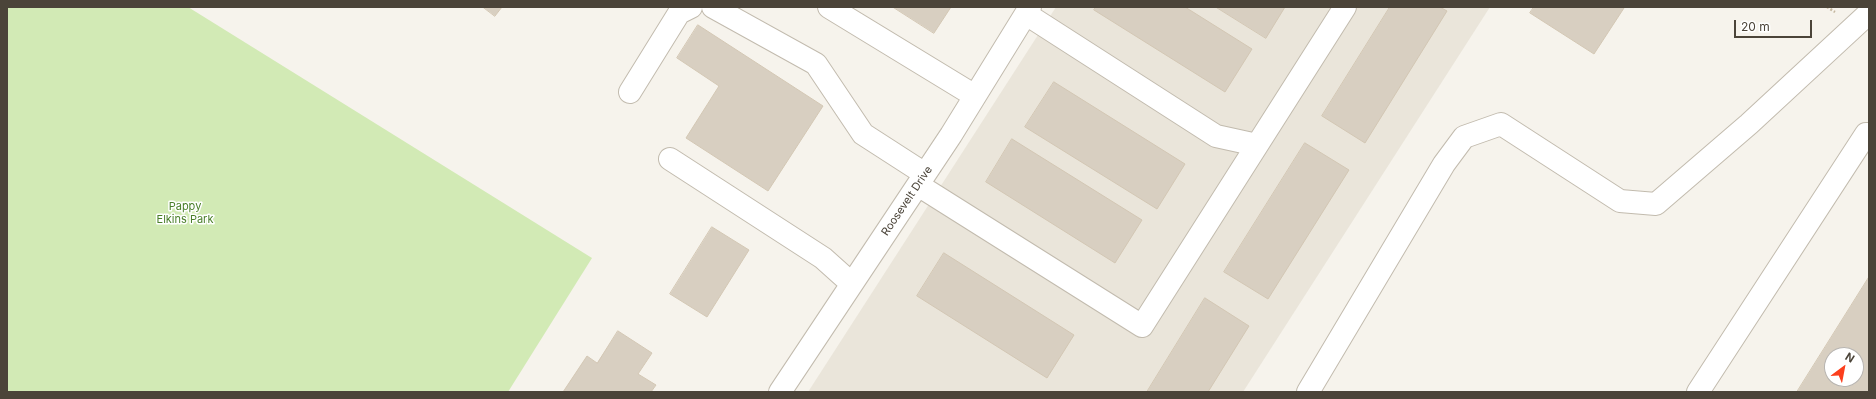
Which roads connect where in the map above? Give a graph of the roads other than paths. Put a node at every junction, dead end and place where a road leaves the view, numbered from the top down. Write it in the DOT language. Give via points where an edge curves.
graph roads {
  1 [pos="691,7"];
  2 [pos="713,7"];
  3 [pos="829,7"];
  4 [pos="1345,7"];
  5 [pos="1028,10"];
  6 [pos="1869,13"];
  7 [pos="630,92"];
  8 [pos="975,96"];
  9 [pos="1869,134"];
  10 [pos="1257,145"];
  11 [pos="670,159"];
  12 [pos="922,179"];
  13 [pos="852,284"];
  14 [pos="780,392"];
  15 [pos="1308,392"];
  16 [pos="1698,392"];
  1 -- 7 [label="street" via="679,13"];
  2 -- 12 [label="street" via="816,64 863,134"];
  3 -- 8 [label="street"];
  4 -- 10 [label="street"];
  5 -- 8 [label="street, Roosevelt Drive"];
  5 -- 10 [label="street" via="1216,136"];
  6 -- 15 [label="street" via="1749,124 1656,204 1620,201 1501,124 1464,137 1444,164"];
  8 -- 12 [label="street, Roosevelt Drive"];
  9 -- 16 [label="street" via="1866,134"];
  10 -- 12 [label="street" via="1142,326"];
  11 -- 13 [label="street" via="823,258"];
  12 -- 13 [label="street, Roosevelt Drive"];
  13 -- 14 [label="street, Roosevelt Drive"];
}
